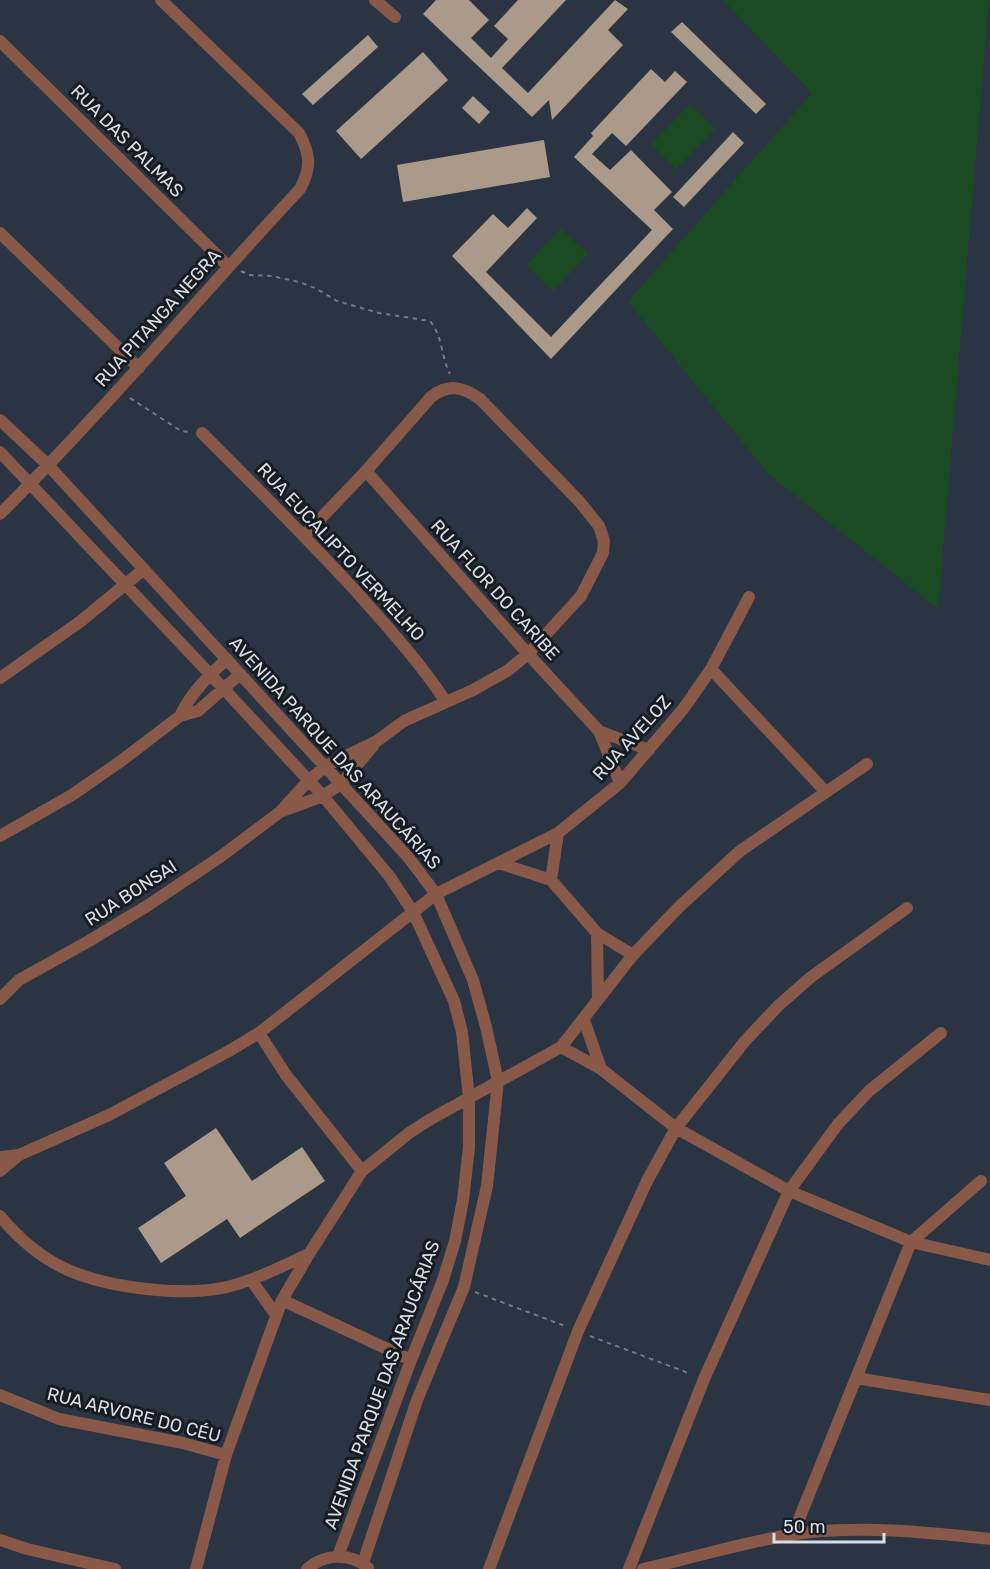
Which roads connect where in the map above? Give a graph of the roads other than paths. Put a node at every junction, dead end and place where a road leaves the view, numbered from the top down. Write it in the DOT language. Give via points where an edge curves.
graph roads {
  1 [pos="161,0"];
  2 [pos="375,0"];
  3 [pos="395,17"];
  4 [pos="0,41"];
  5 [pos="0,233"];
  6 [pos="228,266"];
  7 [pos="139,368"];
  8 [pos="0,420"];
  9 [pos="202,433"];
  10 [pos="0,452"];
  11 [pos="48,465"];
  12 [pos="366,471"];
  13 [pos="31,483"];
  14 [pos="0,514"];
  15 [pos="305,535"];
  16 [pos="144,568"];
  17 [pos="126,584"];
  18 [pos="749,597"];
  19 [pos="528,654"];
  20 [pos="227,659"];
  21 [pos="711,669"];
  22 [pos="210,674"];
  23 [pos="240,674"];
  24 [pos="0,678"];
  25 [pos="224,689"];
  26 [pos="446,702"];
  27 [pos="180,716"];
  28 [pos="599,731"];
  29 [pos="377,741"];
  30 [pos="649,750"];
  31 [pos="867,764"];
  32 [pos="326,766"];
  33 [pos="308,781"];
  34 [pos="342,783"];
  35 [pos="620,783"];
  36 [pos="825,791"];
  37 [pos="323,796"];
  38 [pos="280,812"];
  39 [pos="558,833"];
  40 [pos="0,836"];
  41 [pos="499,863"];
  42 [pos="551,880"];
  43 [pos="436,894"];
  44 [pos="907,908"];
  45 [pos="413,912"];
  46 [pos="597,933"];
  47 [pos="633,955"];
  48 [pos="598,998"];
  49 [pos="0,999"];
  50 [pos="584,1020"];
  51 [pos="259,1033"];
  52 [pos="941,1033"];
  53 [pos="561,1047"];
  54 [pos="601,1069"];
  55 [pos="498,1081"];
  56 [pos="469,1098"];
  57 [pos="676,1128"];
  58 [pos="19,1155"];
  59 [pos="0,1157"];
  60 [pos="0,1171"];
  61 [pos="362,1171"];
  62 [pos="981,1181"];
  63 [pos="789,1191"];
  64 [pos="0,1216"];
  65 [pos="911,1242"];
  66 [pos="309,1254"];
  67 [pos="990,1260"];
  68 [pos="251,1280"];
  69 [pos="282,1300"];
  70 [pos="276,1315"];
  71 [pos="411,1360"];
  72 [pos="856,1378"];
  73 [pos="0,1395"];
  74 [pos="990,1400"];
  75 [pos="226,1455"];
  76 [pos="793,1534"];
  77 [pos="990,1539"];
  78 [pos="0,1540"];
  79 [pos="338,1556"];
  80 [pos="366,1566"];
  81 [pos="115,1569"];
  82 [pos="196,1569"];
  83 [pos="307,1569"];
  84 [pos="489,1569"];
  85 [pos="629,1569"];
  86 [pos="643,1569"];
  1 -- 6 [label="street, RUA PITANGA NEGRA" via="299,133 306,146 308,175 300,189"];
  2 -- 3 [label="street"];
  4 -- 6 [label="street, RUA DAS PALMAS"];
  5 -- 7 [label="street"];
  6 -- 7 [label="street, RUA PITANGA NEGRA"];
  7 -- 11 [label="street, RUA PITANGA NEGRA"];
  8 -- 11 [label="street, AVENIDA PARQUE DAS ARAUCÁRIAS"];
  9 -- 15 [label="street, RUA EUCALIPTO VERMELHO"];
  10 -- 13 [label="street, AVENIDA PARQUE DAS ARAUCÁRIAS"];
  11 -- 13 [label="street, RUA PITANGA NEGRA"];
  11 -- 16 [label="street, AVENIDA PARQUE DAS ARAUCÁRIAS"];
  12 -- 15 [label="street"];
  12 -- 19 [label="street, RUA FLOR DO CARIBE"];
  12 -- 19 [label="street" via="431,397 457,387 480,399 579,501 599,526 603,553 581,596"];
  13 -- 14 [label="street, RUA PITANGA NEGRA"];
  13 -- 17 [label="street, AVENIDA PARQUE DAS ARAUCÁRIAS"];
  15 -- 26 [label="street, RUA EUCALIPTO VERMELHO" via="422,667"];
  16 -- 17 [label="street"];
  16 -- 20 [label="street, AVENIDA PARQUE DAS ARAUCÁRIAS"];
  17 -- 22 [label="street, AVENIDA PARQUE DAS ARAUCÁRIAS"];
  17 -- 24 [label="street"];
  18 -- 21 [label="street, RUA AVELOZ"];
  19 -- 26 [label="street" via="507,671"];
  19 -- 28 [label="street, RUA FLOR DO CARIBE"];
  20 -- 22 [label="street"];
  20 -- 23 [label="street, AVENIDA PARQUE DAS ARAUCÁRIAS"];
  21 -- 30 [label="street, RUA AVELOZ"];
  21 -- 36 [label="street"];
  22 -- 25 [label="street, AVENIDA PARQUE DAS ARAUCÁRIAS"];
  22 -- 27 [label="street" via="188,699"];
  23 -- 25 [label="street"];
  23 -- 32 [label="street, AVENIDA PARQUE DAS ARAUCÁRIAS"];
  25 -- 27 [label="street" via="198,711"];
  25 -- 33 [label="street, AVENIDA PARQUE DAS ARAUCÁRIAS"];
  26 -- 29 [label="street" via="404,721"];
  27 -- 40 [label="street" via="72,795"];
  28 -- 30 [label="street"];
  28 -- 35 [label="street"];
  29 -- 32 [label="street"];
  29 -- 34 [label="street"];
  30 -- 35 [label="street, RUA AVELOZ"];
  31 -- 36 [label="street"];
  32 -- 33 [label="street"];
  32 -- 34 [label="street, AVENIDA PARQUE DAS ARAUCÁRIAS"];
  33 -- 37 [label="street, AVENIDA PARQUE DAS ARAUCÁRIAS"];
  33 -- 38 [label="street"];
  34 -- 37 [label="street"];
  34 -- 43 [label="street, AVENIDA PARQUE DAS ARAUCÁRIAS"];
  35 -- 39 [label="street, RUA AVELOZ"];
  36 -- 47 [label="street" via="740,851"];
  37 -- 38 [label="street"];
  37 -- 45 [label="street, AVENIDA PARQUE DAS ARAUCÁRIAS"];
  38 -- 49 [label="street, RUA BONSAI" via="147,906 19,980"];
  39 -- 41 [label="street, RUA AVELOZ"];
  39 -- 42 [label="street"];
  41 -- 42 [label="street"];
  41 -- 43 [label="street, RUA AVELOZ"];
  42 -- 46 [label="street"];
  43 -- 45 [label="street, RUA AVELOZ"];
  43 -- 55 [label="street, AVENIDA PARQUE DAS ARAUCÁRIAS" via="473,980"];
  44 -- 57 [label="street" via="811,977 778,1006"];
  45 -- 51 [label="street, RUA AVELOZ"];
  45 -- 56 [label="street, AVENIDA PARQUE DAS ARAUCÁRIAS" via="454,1001 462,1032"];
  46 -- 47 [label="street"];
  46 -- 48 [label="street"];
  47 -- 48 [label="street"];
  48 -- 50 [label="street"];
  50 -- 53 [label="street"];
  50 -- 54 [label="street"];
  51 -- 58 [label="street, RUA AVELOZ" via="109,1115"];
  51 -- 61 [label="street" via="286,1075"];
  52 -- 63 [label="street" via="869,1091 838,1124"];
  53 -- 54 [label="street"];
  53 -- 55 [label="street"];
  54 -- 57 [label="street"];
  55 -- 56 [label="street"];
  55 -- 80 [label="street, AVENIDA PARQUE DAS ARAUCÁRIAS" via="487,1186 464,1287 417,1400"];
  56 -- 61 [label="street" via="409,1133"];
  56 -- 71 [label="street, AVENIDA PARQUE DAS ARAUCÁRIAS" via="469,1147 455,1241"];
  57 -- 63 [label="street"];
  57 -- 84 [label="street" via="647,1181 578,1331"];
  58 -- 59 [label="street"];
  58 -- 60 [label="street"];
  61 -- 66 [label="street"];
  62 -- 65 [label="street"];
  63 -- 65 [label="street"];
  63 -- 85 [label="street" via="704,1379"];
  64 -- 68 [label="street" via="20,1239 43,1256 68,1270 102,1280 179,1291"];
  65 -- 67 [label="street"];
  65 -- 72 [label="street"];
  66 -- 68 [label="street"];
  66 -- 69 [label="street"];
  68 -- 70 [label="street"];
  69 -- 70 [label="street"];
  69 -- 71 [label="street"];
  70 -- 75 [label="street"];
  71 -- 79 [label="street, AVENIDA PARQUE DAS ARAUCÁRIAS"];
  72 -- 74 [label="street"];
  72 -- 76 [label="street"];
  73 -- 75 [label="street, RUA ARVORE DO CÉU" via="59,1419"];
  75 -- 82 [label="street"];
  76 -- 77 [label="street" via="879,1530"];
  76 -- 86 [label="street"];
  78 -- 81 [label="street" via="27,1550"];
  79 -- 80 [label="street, AVENIDA PARQUE DAS ARAUCÁRIAS"];
  79 -- 83 [label="street, AVENIDA PARQUE DAS ARAUCÁRIAS" via="323,1559"];
}
